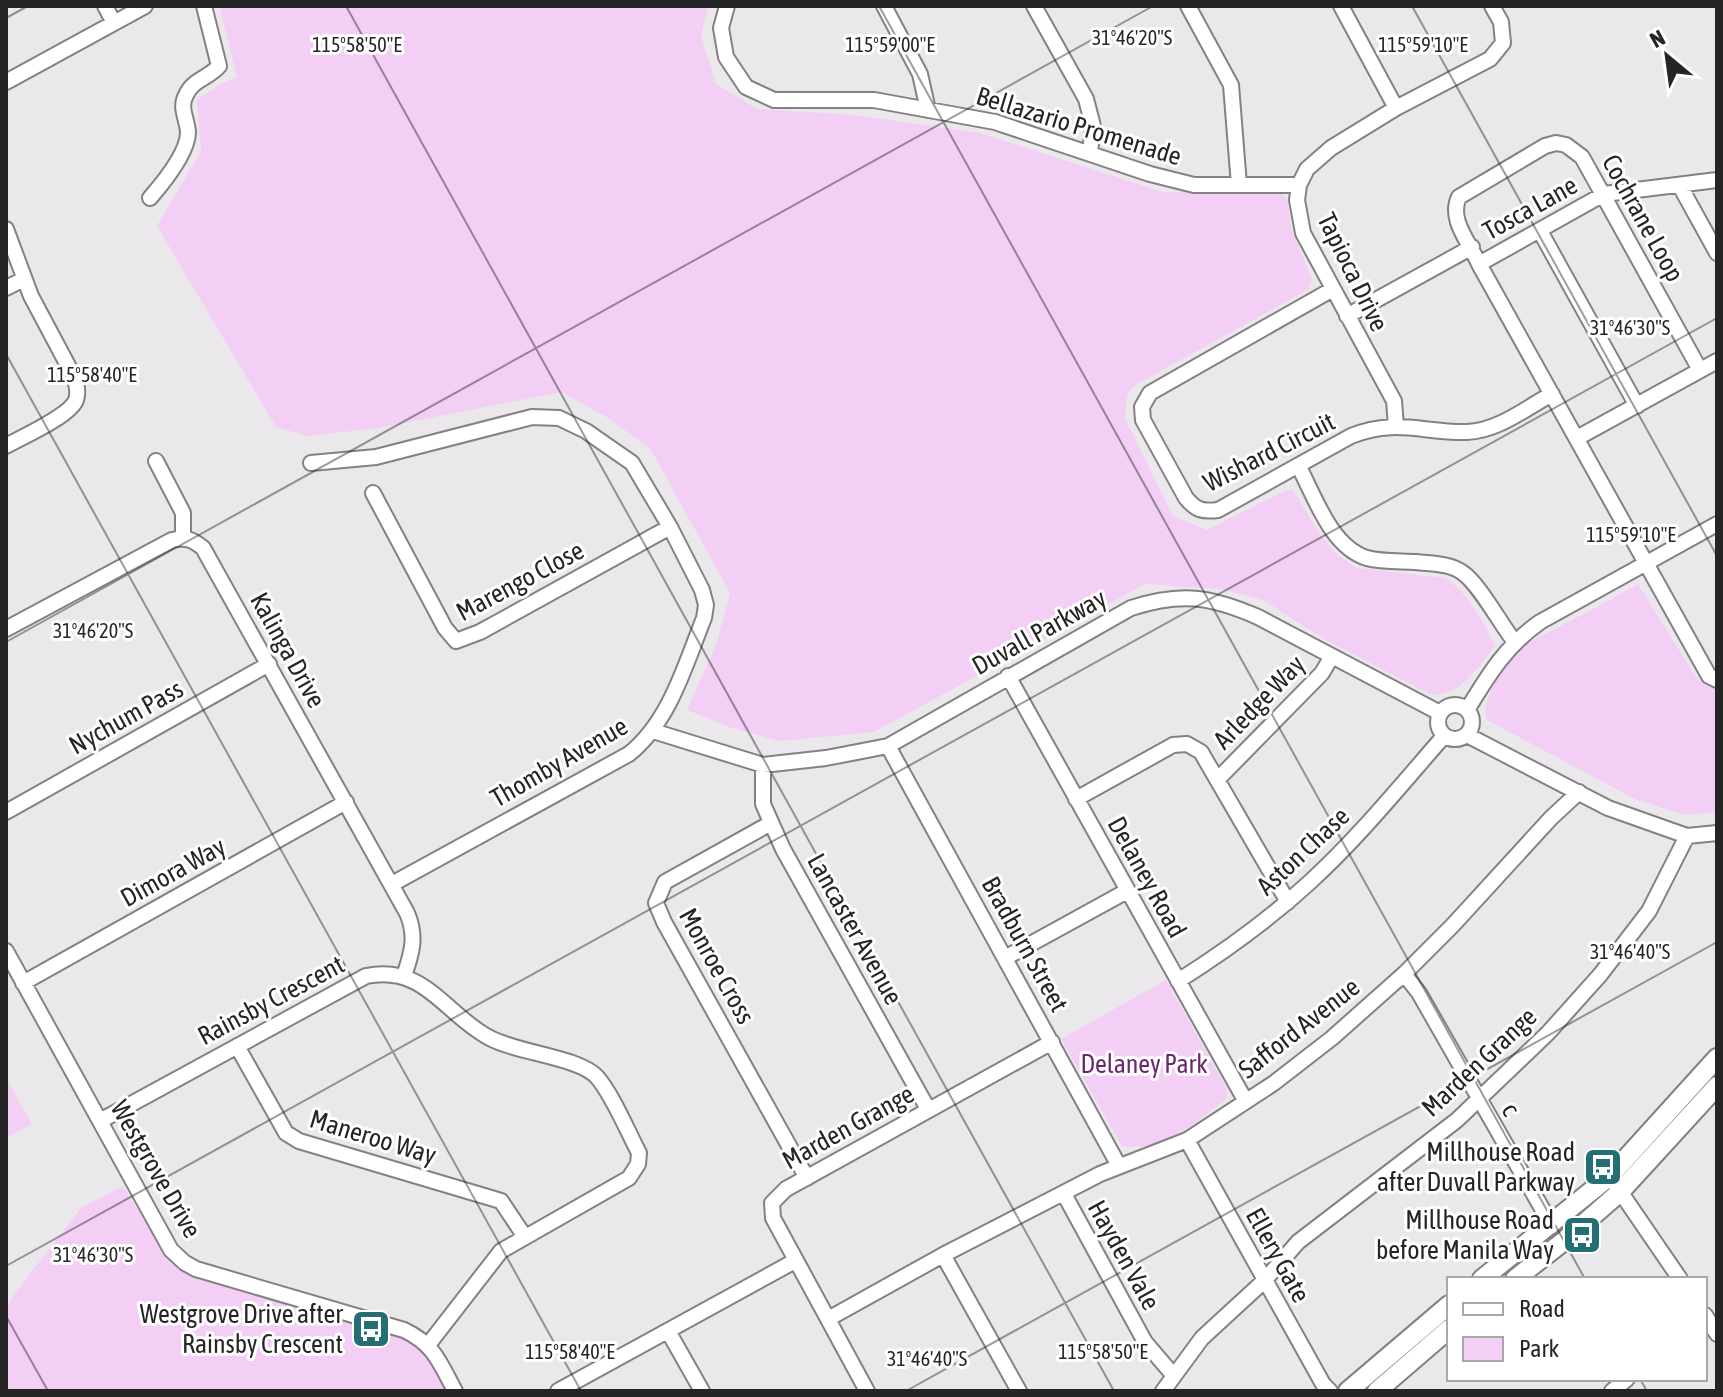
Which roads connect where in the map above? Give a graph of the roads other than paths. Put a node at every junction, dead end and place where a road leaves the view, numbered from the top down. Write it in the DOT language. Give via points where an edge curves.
graph roads {
  1 [pos="105,6"];
  2 [pos="145,6"];
  3 [pos="204,6"];
  4 [pos="727,6"];
  5 [pos="884,6"];
  6 [pos="1034,6"];
  7 [pos="1188,6"];
  8 [pos="1341,6"];
  9 [pos="1492,6"];
  10 [pos="114,23"];
  11 [pos="6,82"];
  12 [pos="1396,108"];
  13 [pos="928,110"];
  14 [pos="1090,152"];
  15 [pos="1717,180"];
  16 [pos="1239,185"];
  17 [pos="1299,185"];
  18 [pos="1680,186"];
  19 [pos="1604,194"];
  20 [pos="150,198"];
  21 [pos="6,230"];
  22 [pos="1540,231"];
  23 [pos="1472,247"];
  24 [pos="1717,253"];
  25 [pos="1479,264"];
  26 [pos="24,279"];
  27 [pos="6,288"];
  28 [pos="1333,289"];
  29 [pos="1347,316"];
  30 [pos="1717,361"];
  31 [pos="1700,370"];
  32 [pos="1552,394"];
  33 [pos="1637,406"];
  34 [pos="1396,426"];
  35 [pos="1577,438"];
  36 [pos="6,446"];
  37 [pos="156,461"];
  38 [pos="311,463"];
  39 [pos="1299,467"];
  40 [pos="373,493"];
  41 [pos="1717,524"];
  42 [pos="670,527"];
  43 [pos="183,538"];
  44 [pos="1645,562"];
  45 [pos="6,629"];
  46 [pos="1514,641"];
  47 [pos="1332,656"];
  48 [pos="269,664"];
  49 [pos="1008,676"];
  50 [pos="1717,680"];
  51 [pos="1467,710"];
  52 [pos="1440,713"];
  53 [pos="653,731"];
  54 [pos="1467,735"];
  55 [pos="1444,736"];
  56 [pos="888,746"];
  57 [pos="763,765"];
  58 [pos="1218,779"];
  59 [pos="1579,792"];
  60 [pos="1076,799"];
  61 [pos="346,802"];
  62 [pos="6,812"];
  63 [pos="771,823"];
  64 [pos="1717,833"];
  65 [pos="1687,836"];
  66 [pos="392,884"];
  67 [pos="1127,891"];
  68 [pos="1288,902"];
  69 [pos="6,951"];
  70 [pos="1005,958"];
  71 [pos="1404,974"];
  72 [pos="404,976"];
  73 [pos="1178,981"];
  74 [pos="23,983"];
  75 [pos="1052,1042"];
  76 [pos="237,1046"];
  77 [pos="1717,1058"];
  78 [pos="1717,1086"];
  79 [pos="1245,1100"];
  80 [pos="1478,1100"];
  81 [pos="928,1109"];
  82 [pos="100,1121"];
  83 [pos="1187,1140"];
  84 [pos="1119,1166"];
  85 [pos="807,1178"];
  86 [pos="1615,1184"];
  87 [pos="1064,1194"];
  88 [pos="1552,1226"];
  89 [pos="525,1237"];
  90 [pos="943,1255"];
  91 [pos="795,1261"];
  92 [pos="1485,1277"];
  93 [pos="1518,1277"];
  94 [pos="1679,1277"];
  95 [pos="1264,1281"];
  96 [pos="1447,1307"];
  97 [pos="828,1319"];
  98 [pos="668,1331"];
  99 [pos="1447,1331"];
  100 [pos="428,1345"];
  101 [pos="1174,1376"];
  102 [pos="455,1391"];
  103 [pos="558,1391"];
  104 [pos="702,1391"];
  105 [pos="867,1391"];
  106 [pos="1019,1391"];
  107 [pos="1163,1391"];
  108 [pos="1330,1391"];
  109 [pos="1348,1391"];
  110 [pos="1377,1391"];
  1 -- 10 [label="street"];
  2 -- 10 [label="street"];
  3 -- 20 [label="street" via="219,66 190,86 182,108 187,139 170,175"];
  4 -- 13 [label="street, Bellazario Promenade" via="721,28 726,57 746,87 774,100 874,100"];
  5 -- 13 [label="street" via="920,74"];
  6 -- 14 [label="street" via="1086,99 1093,126"];
  7 -- 16 [label="street" via="1231,85"];
  8 -- 12 [label="street"];
  9 -- 12 [label="street, Tapioca Drive" via="1501,22 1503,43 1490,59"];
  10 -- 11 [label="street"];
  12 -- 17 [label="street, Tapioca Drive" via="1331,148 1307,169"];
  13 -- 14 [label="street, Bellazario Promenade" via="995,122"];
  14 -- 16 [label="street, Bellazario Promenade" via="1194,185"];
  15 -- 18 [label="street"];
  16 -- 17 [label="street, Bellazario Promenade"];
  17 -- 28 [label="street, Tapioca Drive" via="1303,233"];
  18 -- 19 [label="street"];
  18 -- 24 [label="street"];
  19 -- 22 [label="street, Tosca Lane"];
  19 -- 23 [label="street, Cochrane Loop" via="1575,149 1556,143 1545,146 1459,197 1455,217"];
  19 -- 31 [label="street, Cochrane Loop"];
  21 -- 26 [label="street"];
  22 -- 25 [label="street, Tosca Lane"];
  22 -- 33 [label="street"];
  23 -- 25 [label="street, Cochrane Loop"];
  23 -- 29 [label="street"];
  25 -- 32 [label="street, Cochrane Loop"];
  26 -- 27 [label="street"];
  26 -- 36 [label="street" via="78,388 76,402 65,412"];
  28 -- 29 [label="street, Tapioca Drive"];
  28 -- 39 [label="street, Wishard Circuit" via="1150,393 1142,407 1143,420 1186,498 1203,512 1218,510"];
  29 -- 34 [label="street, Tapioca Drive" via="1394,401"];
  30 -- 31 [label="street"];
  31 -- 33 [label="street"];
  32 -- 34 [label="street, Wishard Circuit" via="1491,427 1468,432"];
  32 -- 35 [label="street, Cochrane Loop"];
  33 -- 35 [label="street"];
  34 -- 39 [label="street, Wishard Circuit" via="1351,436"];
  35 -- 44 [label="street, Cochrane Loop"];
  37 -- 43 [label="street" via="183,513"];
  38 -- 42 [label="street, Thomby Avenue" via="376,457 532,417 559,418 632,463"];
  39 -- 46 [label="street" via="1331,527 1351,551 1461,571"];
  40 -- 42 [label="street, Marengo Close" via="456,641"];
  41 -- 44 [label="street"];
  42 -- 53 [label="street, Thomby Avenue" via="706,605 673,694"];
  43 -- 45 [label="street"];
  43 -- 48 [label="street, Kalinga Drive" via="203,548"];
  44 -- 46 [label="street"];
  44 -- 50 [label="street, Cochrane Loop" via="1709,676"];
  46 -- 51 [label="street"];
  47 -- 49 [label="street, Duvall Parkway" via="1227,603 1162,598 1131,608"];
  47 -- 52 [label="street, Duvall Parkway"];
  47 -- 58 [label="street, Arledge Way" via="1322,673"];
  48 -- 61 [label="street, Kalinga Drive"];
  48 -- 62 [label="street, Nychum Pass"];
  49 -- 56 [label="street, Duvall Parkway"];
  49 -- 60 [label="street, Delaney Road"];
  51 -- 52 [label="street" via="1452,705"];
  51 -- 54 [label="street" via="1472,719"];
  52 -- 55 [label="street" via="1438,725"];
  53 -- 57 [label="street, Duvall Parkway"];
  53 -- 66 [label="street, Thomby Avenue" via="629,754"];
  54 -- 55 [label="street"];
  54 -- 59 [label="street"];
  55 -- 68 [label="street, Aston Chase" via="1365,826"];
  56 -- 57 [label="street, Duvall Parkway"];
  56 -- 70 [label="street, Bradburn Street"];
  57 -- 63 [label="street, Lancaster Avenue" via="763,804"];
  58 -- 60 [label="street" via="1201,752 1187,744 1173,745"];
  58 -- 68 [label="street"];
  59 -- 65 [label="street"];
  59 -- 71 [label="street, Safford Avenue"];
  60 -- 67 [label="street, Delaney Road"];
  61 -- 66 [label="street, Kalinga Drive"];
  61 -- 74 [label="street, Dimora Way"];
  63 -- 81 [label="street, Lancaster Avenue"];
  63 -- 85 [label="street, Monroe Cross" via="665,882 656,903"];
  64 -- 65 [label="street"];
  65 -- 80 [label="street, Marden Grange" via="1649,911 1600,975"];
  66 -- 72 [label="street, Kalinga Drive" via="414,927 414,948"];
  67 -- 70 [label="street"];
  67 -- 73 [label="street, Delaney Road"];
  68 -- 73 [label="street, Aston Chase"];
  69 -- 74 [label="street, Westgrove Drive"];
  70 -- 75 [label="street, Bradburn Street"];
  71 -- 79 [label="street, Safford Avenue" via="1332,1038"];
  71 -- 80 [label="street, c"];
  72 -- 76 [label="street, Rainsby Crescent" via="366,976"];
  72 -- 89 [label="street" via="488,1038 586,1067 598,1078 639,1153 629,1178"];
  73 -- 79 [label="street, Delaney Road"];
  74 -- 82 [label="street, Westgrove Drive"];
  75 -- 81 [label="street, Marden Grange"];
  75 -- 84 [label="street, Bradburn Street"];
  76 -- 82 [label="street, Rainsby Crescent"];
  76 -- 89 [label="street, Maneroo Way" via="286,1133 501,1201"];
  77 -- 86 [label="main road"];
  78 -- 86 [label="main road"];
  79 -- 83 [label="street, Safford Avenue"];
  80 -- 88 [label="street, c"];
  80 -- 95 [label="street, Marden Grange" via="1298,1242"];
  81 -- 85 [label="street, Marden Grange"];
  82 -- 100 [label="street, Westgrove Drive" via="171,1250 185,1263 404,1330"];
  83 -- 84 [label="street, Safford Avenue"];
  83 -- 95 [label="street, Ellery Gate"];
  84 -- 87 [label="street, Safford Avenue"];
  85 -- 91 [label="street, Marden Grange" via="772,1203 773,1218"];
  86 -- 88 [label="main road"];
  86 -- 93 [label="main road" via="1564,1241"];
  86 -- 94 [label="street"];
  87 -- 90 [label="street, Safford Avenue"];
  87 -- 101 [label="street, Hayden Vale" via="1145,1342"];
  88 -- 92 [label="main road"];
  89 -- 100 [label="street" via="501,1251"];
  90 -- 97 [label="street, Safford Avenue"];
  90 -- 106 [label="street"];
  91 -- 97 [label="street, Marden Grange"];
  91 -- 98 [label="street"];
  95 -- 101 [label="street, Marden Grange" via="1202,1338"];
  95 -- 108 [label="street, Ellery Gate"];
  96 -- 109 [label="main road"];
  97 -- 105 [label="street, Marden Grange"];
  98 -- 103 [label="street"];
  98 -- 104 [label="street"];
  99 -- 110 [label="main road"];
  100 -- 102 [label="street"];
  101 -- 107 [label="street, Marden Grange"];
}
